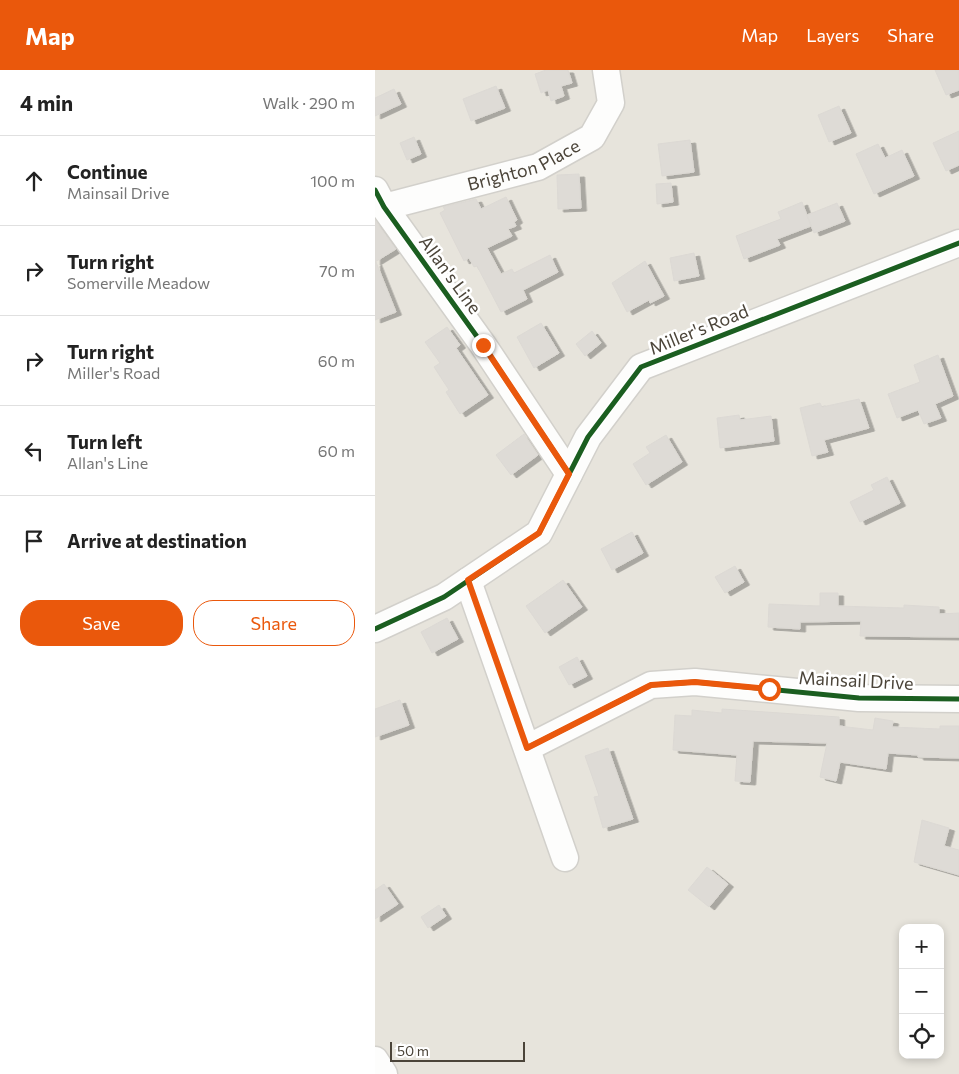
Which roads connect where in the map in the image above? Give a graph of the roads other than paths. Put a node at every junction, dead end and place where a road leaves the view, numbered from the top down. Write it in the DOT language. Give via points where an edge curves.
graph roads {
  1 [pos="607,70"];
  2 [pos="379,199"];
  3 [pos="959,244"];
  4 [pos="569,474"];
  5 [pos="468,580"];
  6 [pos="375,629"];
  7 [pos="959,699"];
  8 [pos="527,748"];
  9 [pos="565,858"];
  10 [pos="375,1060"];
  11 [pos="385,1074"];
  1 -- 2 [label="street, Brighton Place" via="611,103 592,137 538,167"];
  2 -- 4 [label="street, Allan's Line" via="483,345"];
  3 -- 4 [label="street, Miller's Road" via="641,367 588,437"];
  4 -- 5 [label="street, Miller's Road" via="539,533"];
  5 -- 6 [label="street, Miller's Road" via="444,597"];
  5 -- 8 [label="street"];
  7 -- 8 [label="street, Mainsail Drive" via="859,698 695,682 651,685"];
  8 -- 9 [label="street"];
  10 -- 11 [label="street"];
}
